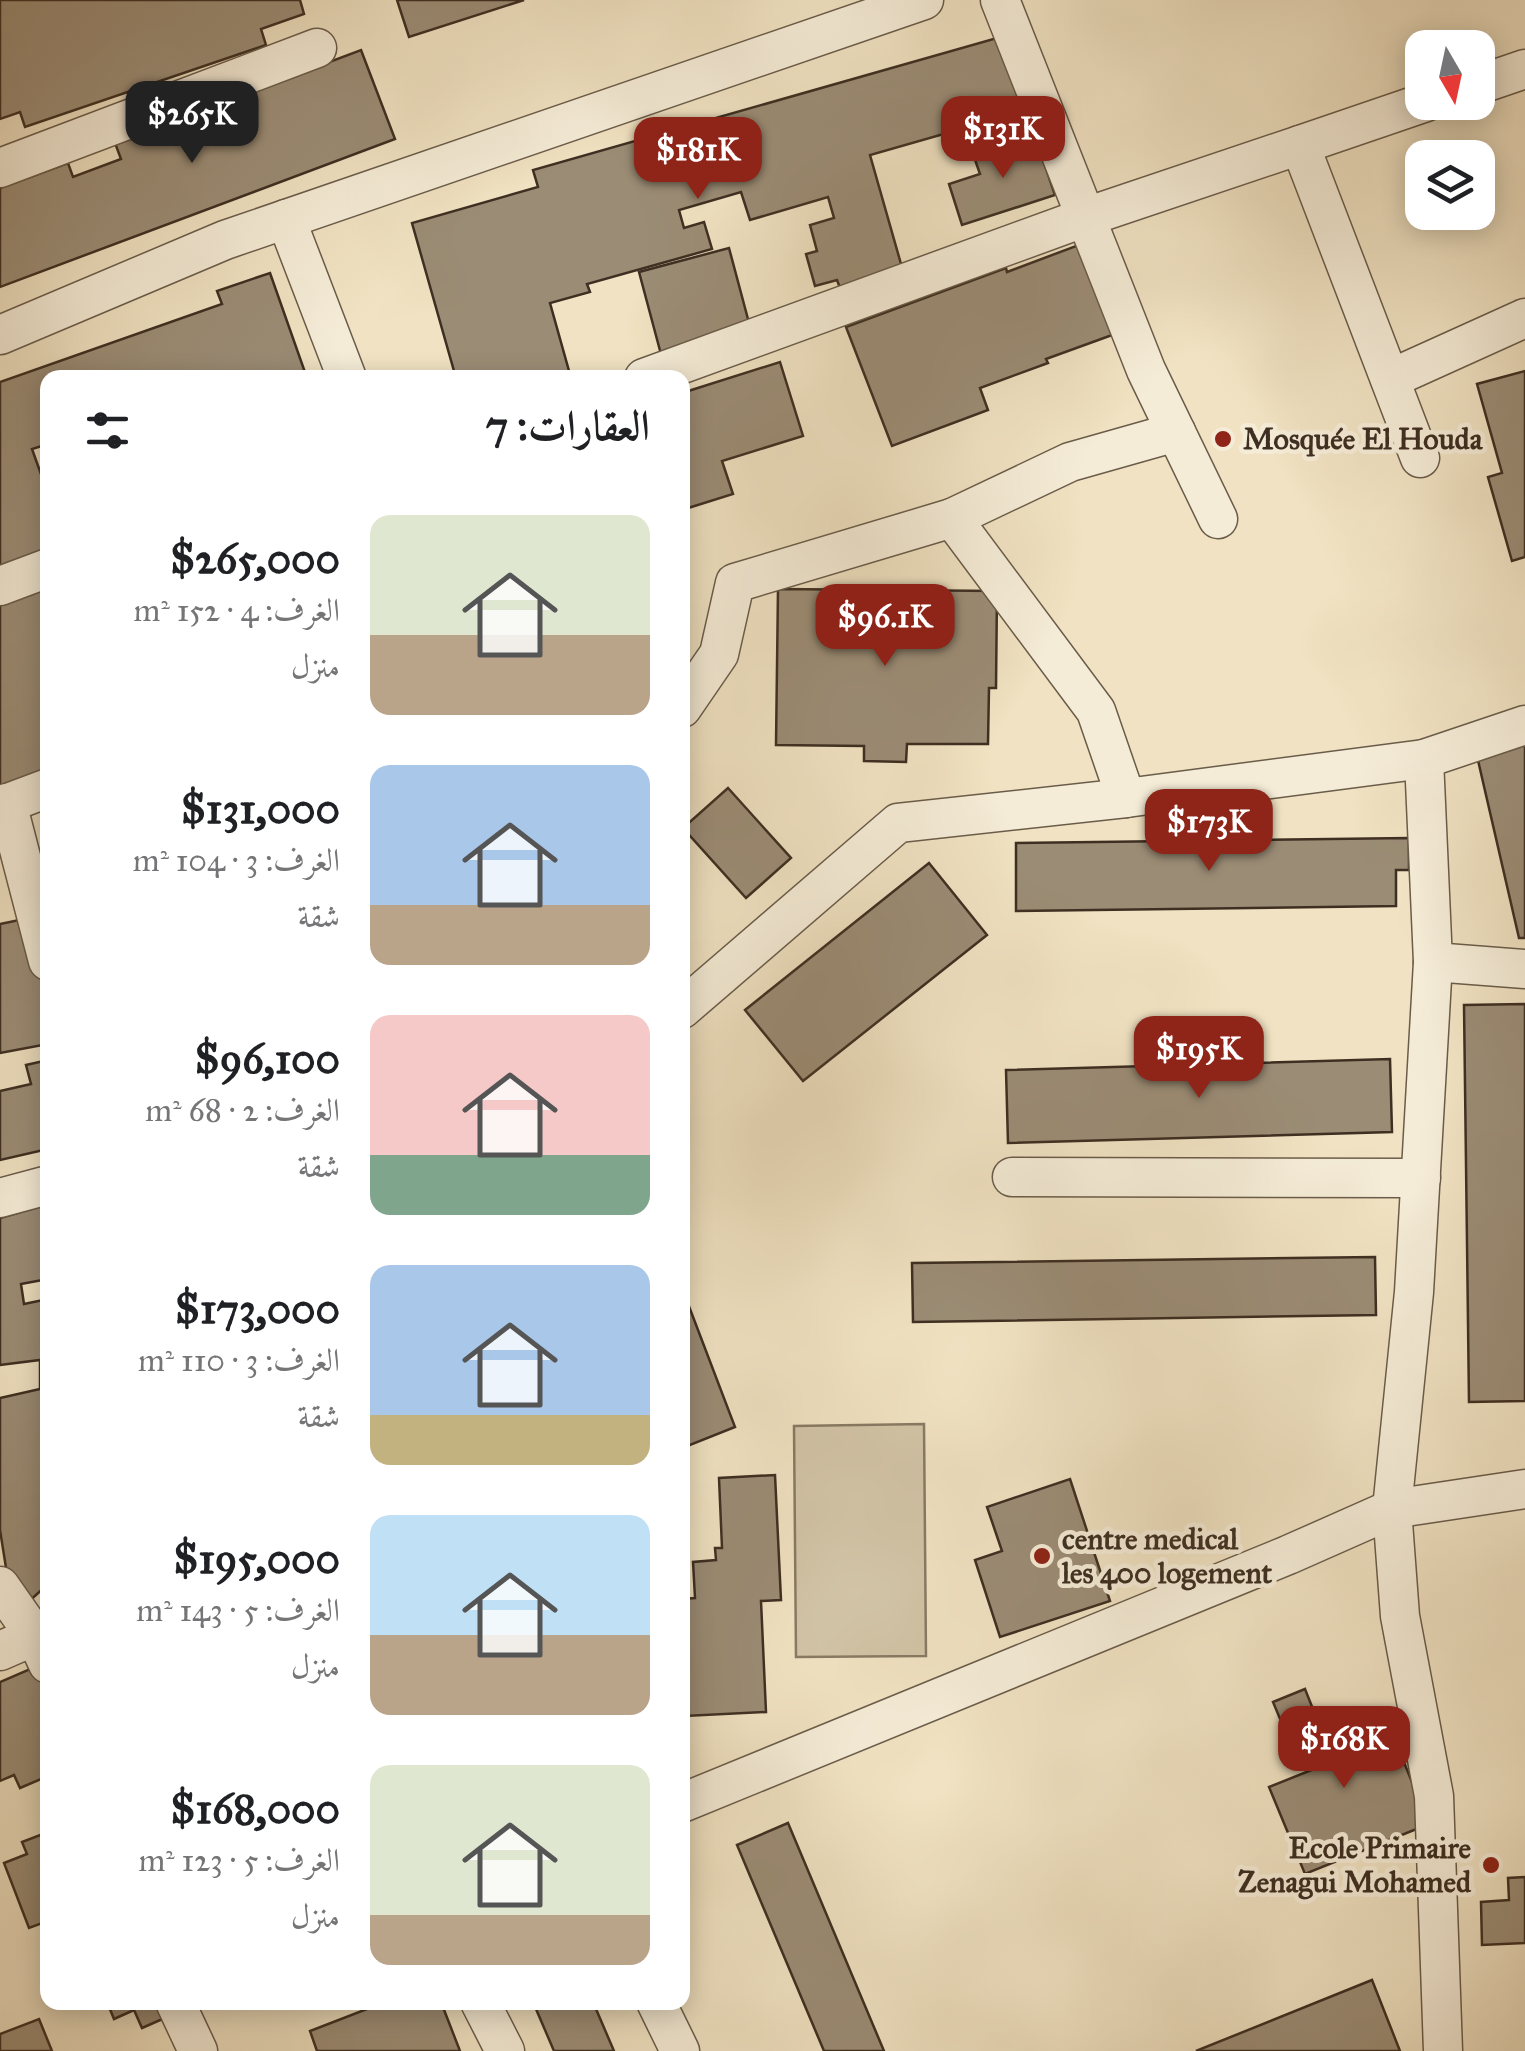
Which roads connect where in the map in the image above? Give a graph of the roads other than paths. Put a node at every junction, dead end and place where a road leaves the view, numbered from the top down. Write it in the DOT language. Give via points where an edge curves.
graph roads {
  1 [pos="924,0"];
  2 [pos="1000,0"];
  3 [pos="317,48"];
  4 [pos="1525,69"];
  5 [pos="1495,79"];
  6 [pos="1405,109"];
  7 [pos="1300,145"];
  8 [pos="0,168"];
  9 [pos="1086,217"];
  10 [pos="286,218"];
  11 [pos="1525,318"];
  12 [pos="0,334"];
  13 [pos="344,370"];
  14 [pos="666,370"];
  15 [pos="1390,379"];
  16 [pos="1176,432"];
  17 [pos="1420,458"];
  18 [pos="952,518"];
  19 [pos="1218,519"];
  20 [pos="40,571"];
  21 [pos="0,586"];
  22 [pos="690,697"];
  23 [pos="1525,726"];
  24 [pos="1424,759"];
  25 [pos="40,791"];
  26 [pos="1126,798"];
  27 [pos="4,804"];
  28 [pos="40,932"];
  29 [pos="1433,962"];
  30 [pos="1525,969"];
  31 [pos="690,1002"];
  32 [pos="1012,1176"];
  33 [pos="1420,1178"];
  34 [pos="40,1187"];
  35 [pos="0,1198"];
  36 [pos="1525,1490"];
  37 [pos="1392,1509"];
  38 [pos="0,1586"];
  39 [pos="40,1639"];
  40 [pos="40,1644"];
  41 [pos="0,1652"];
  42 [pos="690,1800"];
  43 [pos="179,2010"];
  44 [pos="484,2010"];
  45 [pos="660,2010"];
  46 [pos="198,2051"];
  47 [pos="505,2051"];
  48 [pos="680,2051"];
  49 [pos="1443,2051"];
  1 -- 10 [label="street"];
  2 -- 9 [label="street"];
  3 -- 8 [label="street"];
  4 -- 5 [label="street"];
  6 -- 7 [label="street"];
  7 -- 9 [label="street"];
  7 -- 15 [label="street"];
  9 -- 14 [label="street"];
  9 -- 16 [label="street"];
  10 -- 12 [label="street"];
  10 -- 13 [label="street"];
  11 -- 15 [label="street"];
  15 -- 17 [label="street"];
  16 -- 18 [label="street" via="1070,462"];
  16 -- 19 [label="street"];
  18 -- 22 [label="street" via="735,583 720,654"];
  18 -- 26 [label="street" via="1096,711"];
  20 -- 21 [label="street"];
  23 -- 24 [label="street"];
  24 -- 26 [label="street"];
  24 -- 29 [label="street"];
  25 -- 27 [label="street"];
  26 -- 31 [label="street" via="898,823"];
  27 -- 28 [label="street"];
  29 -- 30 [label="street"];
  29 -- 33 [label="street"];
  32 -- 33 [label="street"];
  33 -- 37 [label="street"];
  34 -- 35 [label="street"];
  36 -- 37 [label="street"];
  37 -- 42 [label="street"];
  37 -- 49 [label="street" via="1400,1616 1434,1796"];
  38 -- 39 [label="street"];
  40 -- 41 [label="street"];
  43 -- 46 [label="street"];
  44 -- 47 [label="street"];
  45 -- 48 [label="street"];
}
